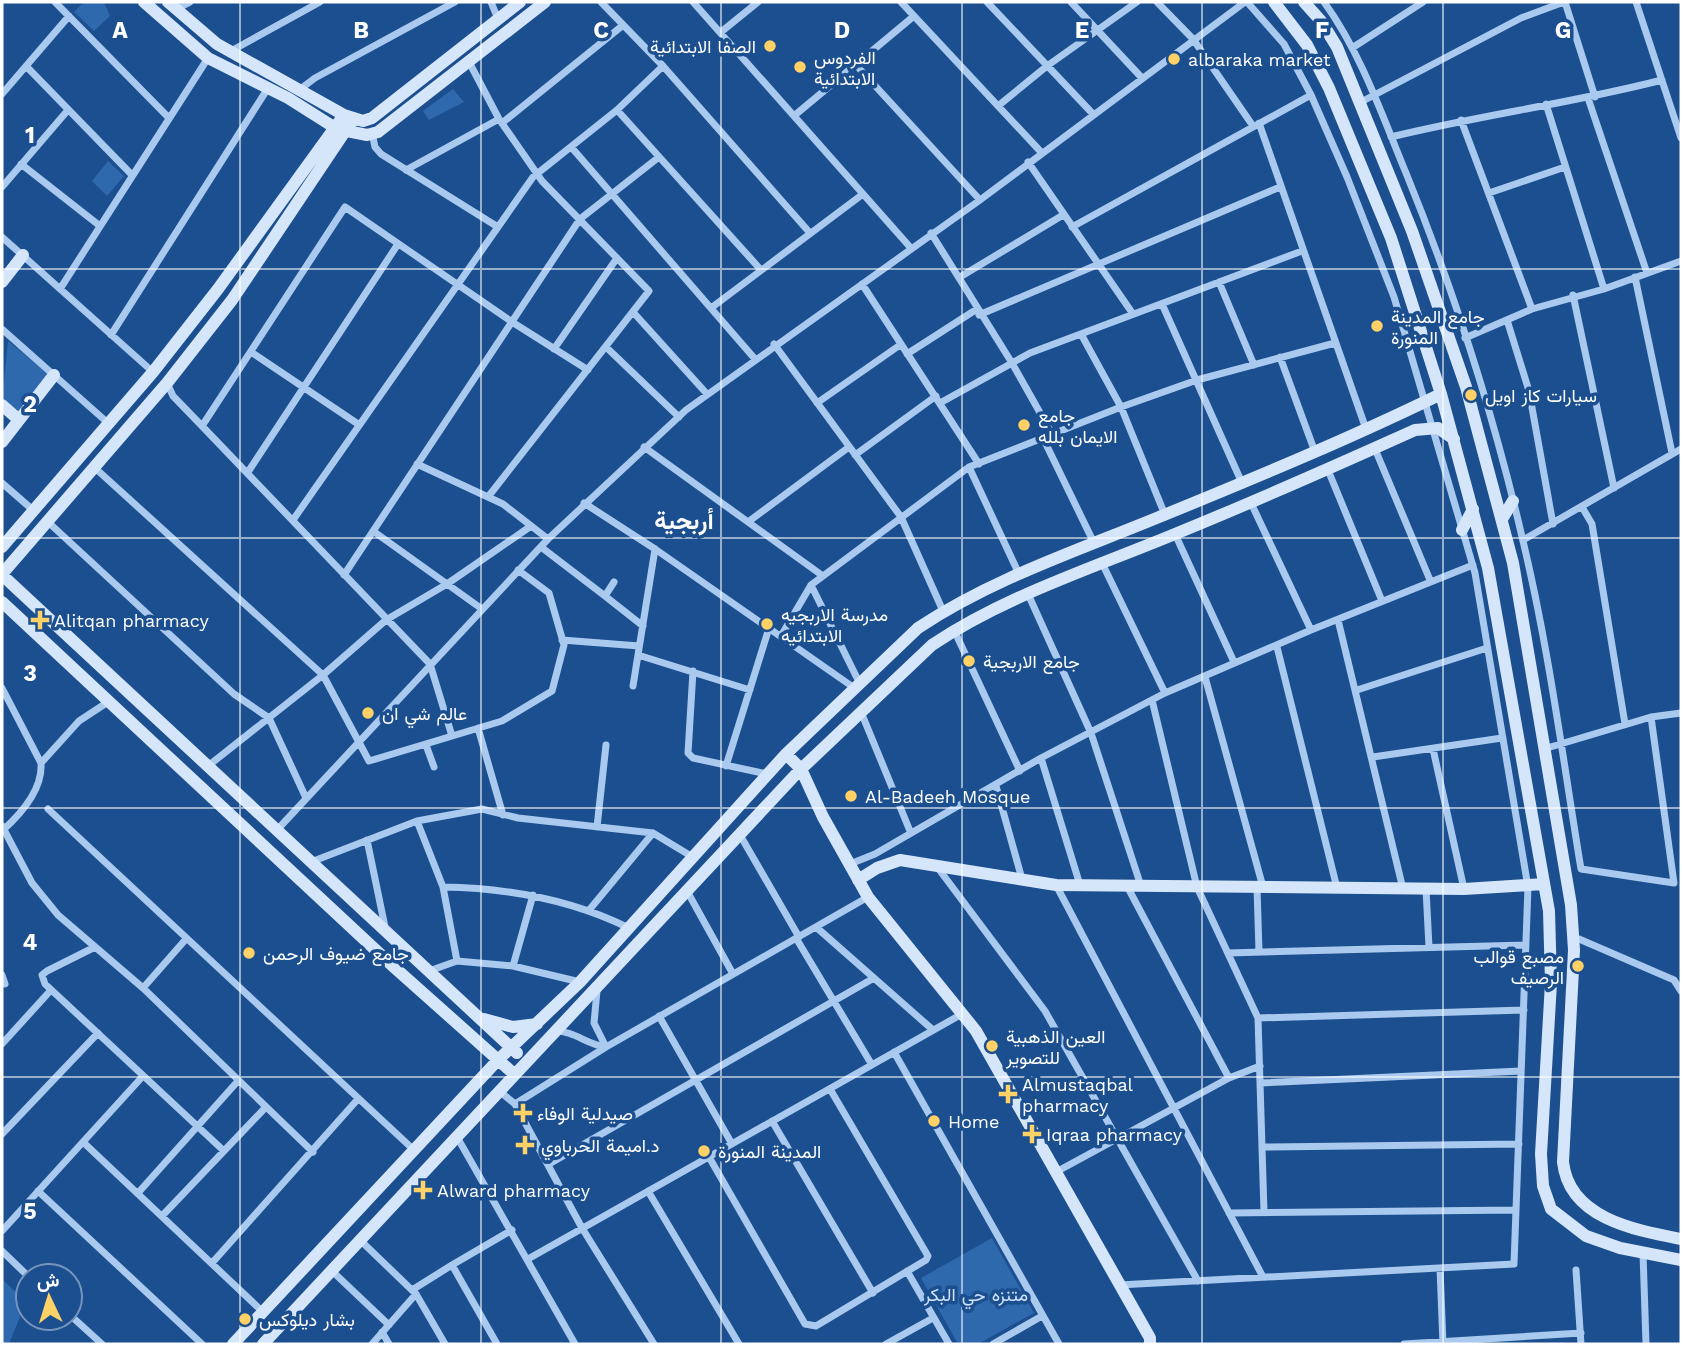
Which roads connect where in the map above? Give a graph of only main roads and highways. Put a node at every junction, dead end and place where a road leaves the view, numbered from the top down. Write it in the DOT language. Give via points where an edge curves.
graph roads {
  1 [pos="144,2"];
  2 [pos="520,2"];
  3 [pos="545,2"];
  4 [pos="1274,2"];
  5 [pos="1304,2"];
  6 [pos="172,6"];
  7 [pos="477,37"];
  8 [pos="485,49"];
  9 [pos="349,117"];
  10 [pos="340,129"];
  11 [pos="23,256"];
  12 [pos="2,282"];
  13 [pos="54,375"];
  14 [pos="1441,394"];
  15 [pos="2,405"];
  16 [pos="19,419"];
  17 [pos="1380,423"];
  18 [pos="1454,439"];
  19 [pos="2,442"];
  20 [pos="1389,442"];
  21 [pos="1513,501"];
  22 [pos="1473,509"];
  23 [pos="1502,519"];
  24 [pos="1462,530"];
  25 [pos="2,547"];
  26 [pos="1513,563"];
  27 [pos="1488,568"];
  28 [pos="2,574"];
  29 [pos="2,602"];
  30 [pos="183,743"];
  31 [pos="786,754"];
  32 [pos="169,758"];
  33 [pos="801,769"];
  34 [pos="212,770"];
  35 [pos="202,789"];
  36 [pos="858,880"];
  37 [pos="1544,884"];
  38 [pos="451,992"];
  39 [pos="438,1006"];
  40 [pos="477,1016"];
  41 [pos="538,1024"];
  42 [pos="472,1036"];
  43 [pos="513,1048"];
  44 [pos="498,1060"];
  45 [pos="526,1061"];
  46 [pos="514,1074"];
  47 [pos="472,1089"];
  48 [pos="354,1217"];
  49 [pos="1681,1239"];
  50 [pos="361,1241"];
  51 [pos="1681,1260"];
  52 [pos="233,1344"];
  53 [pos="263,1344"];
  54 [pos="1150,1344"];
  1 -- 10 [label="main road" via="208,58"];
  2 -- 7 [label="main road"];
  3 -- 8 [label="main road"];
  4 -- 14 [label="main road" via="1307,46 1341,116 1391,238"];
  5 -- 23 [label="main road" via="1337,47 1412,231 1466,387"];
  6 -- 9 [label="main road" via="217,44"];
  7 -- 8 [label="main road"];
  7 -- 9 [label="main road" via="372,118"];
  8 -- 10 [label="main road" via="372,133"];
  9 -- 10 [label="main road"];
  10 -- 25 [label="main road" via="153,372"];
  10 -- 28 [label="main road" via="232,300 167,383"];
  11 -- 12 [label="main road"];
  13 -- 16 [label="main road"];
  14 -- 17 [label="main road"];
  14 -- 18 [label="main road"];
  15 -- 16 [label="main road"];
  16 -- 19 [label="main road"];
  17 -- 20 [label="main road"];
  17 -- 31 [label="main road" via="943,611 918,628"];
  18 -- 20 [label="main road" via="1432,428"];
  18 -- 22 [label="main road"];
  20 -- 33 [label="main road" via="1028,594 954,630 932,645"];
  21 -- 23 [label="main road"];
  22 -- 24 [label="main road"];
  22 -- 27 [label="main road"];
  23 -- 26 [label="main road"];
  26 -- 27 [label="main road"];
  26 -- 49 [label="main road" via="1567,873 1574,950 1565,1180 1583,1205 1604,1217"];
  27 -- 37 [label="main road"];
  28 -- 30 [label="main road"];
  29 -- 32 [label="main road"];
  30 -- 32 [label="main road" via="183,757"];
  30 -- 34 [label="main road"];
  31 -- 33 [label="main road"];
  31 -- 41 [label="main road"];
  32 -- 35 [label="main road"];
  33 -- 36 [label="main road"];
  33 -- 45 [label="main road"];
  34 -- 35 [label="main road" via="202,775"];
  34 -- 38 [label="main road"];
  35 -- 39 [label="main road"];
  36 -- 37 [label="main road" via="891,862 1056,885 1464,889"];
  36 -- 54 [label="main road" via="976,1031"];
  37 -- 51 [label="main road" via="1551,960 1541,1154 1543,1186 1551,1209 1586,1236"];
  38 -- 39 [label="main road"];
  38 -- 40 [label="main road"];
  39 -- 42 [label="main road"];
  40 -- 41 [label="main road" via="513,1027"];
  40 -- 43 [label="main road"];
  41 -- 43 [label="main road"];
  42 -- 44 [label="main road"];
  42 -- 47 [label="main road" via="485,1058"];
  43 -- 44 [label="main road"];
  43 -- 45 [label="main road"];
  44 -- 46 [label="main road"];
  44 -- 47 [label="main road"];
  45 -- 46 [label="main road"];
  46 -- 50 [label="main road"];
  47 -- 48 [label="main road"];
  48 -- 50 [label="main road"];
  48 -- 52 [label="main road"];
  50 -- 53 [label="main road"];
}
